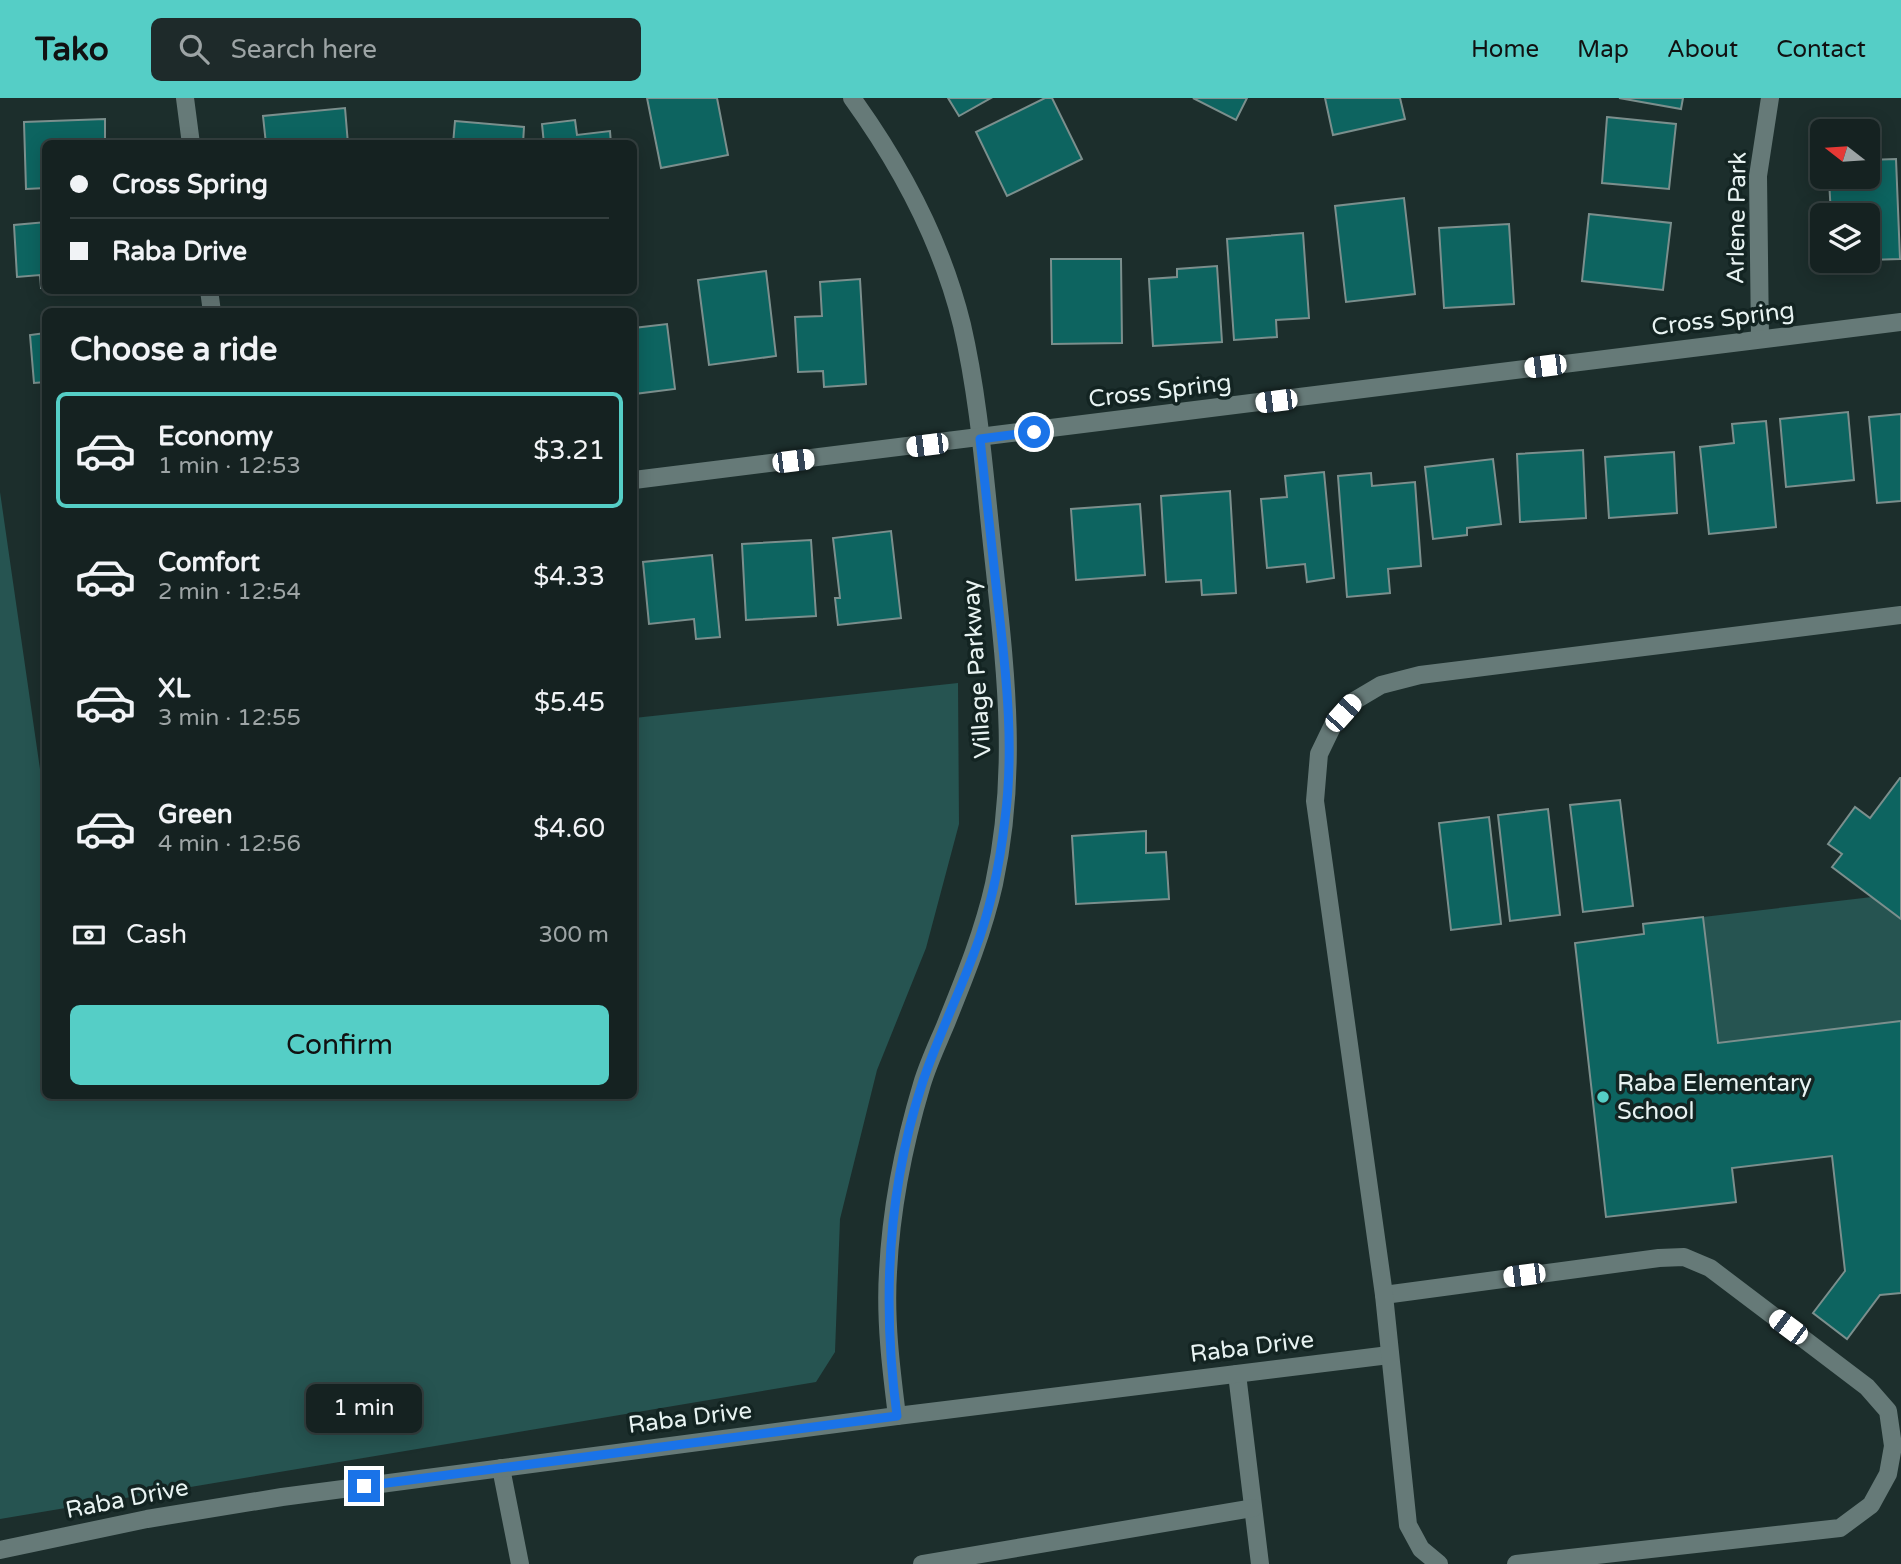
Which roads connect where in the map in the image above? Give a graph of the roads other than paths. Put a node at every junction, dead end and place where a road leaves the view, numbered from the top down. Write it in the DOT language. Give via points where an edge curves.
graph roads {
  1 [pos="185,98"];
  2 [pos="852,98"];
  3 [pos="1770,98"];
  4 [pos="190,140"];
  5 [pos="1901,322"];
  6 [pos="1760,339"];
  7 [pos="980,439"];
  8 [pos="637,480"];
  9 [pos="1901,615"];
  10 [pos="1384,1295"];
  11 [pos="1389,1355"];
  12 [pos="1237,1374"];
  13 [pos="897,1416"];
  14 [pos="501,1468"];
  15 [pos="1253,1508"];
  16 [pos="0,1550"];
  17 [pos="520,1564"];
  18 [pos="922,1564"];
  19 [pos="1260,1564"];
  20 [pos="1439,1564"];
  21 [pos="1516,1564"];
  1 -- 4 [label="street"];
  2 -- 7 [label="street, Village Parkway" via="914,196 940,258 961,323"];
  3 -- 6 [label="street, Arlene Park" via="1758,176"];
  5 -- 6 [label="street, Cross Spring"];
  6 -- 7 [label="street, Cross Spring"];
  7 -- 8 [label="street, Cross Spring"];
  7 -- 13 [label="street, Village Parkway" via="1007,682 1010,750 1006,817 994,884 975,950 923,1081 906,1146 888,1273 890,1362"];
  9 -- 10 [label="street" via="1420,675 1381,685 1354,701 1333,724 1319,754 1315,801"];
  10 -- 11 [label="street"];
  10 -- 21 [label="street" via="1684,1257 1710,1268 1867,1387 1888,1411 1893,1446 1888,1474 1871,1505 1840,1528"];
  11 -- 12 [label="street, Raba Drive"];
  11 -- 20 [label="street" via="1408,1525 1421,1549"];
  12 -- 13 [label="street, Raba Drive"];
  12 -- 15 [label="street"];
  13 -- 14 [label="street, Raba Drive"];
  14 -- 16 [label="street, Raba Drive" via="228,1505"];
  14 -- 17 [label="street"];
  15 -- 18 [label="street"];
  15 -- 19 [label="street"];
}
